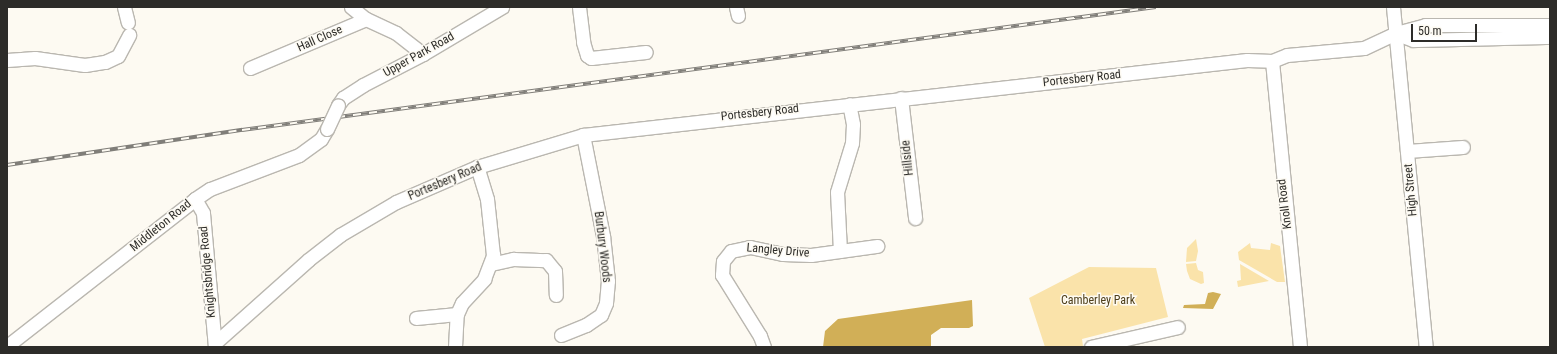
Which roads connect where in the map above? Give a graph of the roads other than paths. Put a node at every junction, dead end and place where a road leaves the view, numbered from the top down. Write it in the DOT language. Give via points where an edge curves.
graph roads {
  1 [pos="124,7"];
  2 [pos="351,7"];
  3 [pos="502,7"];
  4 [pos="579,7"];
  5 [pos="1393,7"];
  6 [pos="366,19"];
  7 [pos="1550,25"];
  8 [pos="1450,31"];
  9 [pos="1396,33"];
  10 [pos="1550,37"];
  11 [pos="646,52"];
  12 [pos="423,54"];
  13 [pos="7,60"];
  14 [pos="1272,61"];
  15 [pos="250,68"];
  16 [pos="901,98"];
  17 [pos="848,104"];
  18 [pos="338,105"];
  19 [pos="583,135"];
  20 [pos="1463,147"];
  21 [pos="1407,151"];
  22 [pos="478,167"];
  23 [pos="195,198"];
  24 [pos="915,218"];
  25 [pos="877,246"];
  26 [pos="840,251"];
  27 [pos="491,264"];
  28 [pos="556,295"];
  29 [pos="457,314"];
  30 [pos="416,318"];
  31 [pos="1178,327"];
  32 [pos="561,335"];
  33 [pos="1129,343"];
  34 [pos="8,344"];
  35 [pos="215,345"];
  36 [pos="455,347"];
  37 [pos="764,347"];
  38 [pos="1091,347"];
  39 [pos="1300,347"];
  40 [pos="1426,347"];
  1 -- 13 [label="street" via="129,29 118,56 105,62 85,65 35,58"];
  2 -- 6 [label="street"];
  3 -- 12 [label="street, Upper Park Road"];
  4 -- 11 [label="street" via="586,55 591,58"];
  5 -- 9 [label="street, High Street"];
  6 -- 12 [label="street" via="396,33"];
  6 -- 15 [label="street, Hall Close"];
  7 -- 8 [label="street"];
  8 -- 9 [label="street, Portesbery Road" via="1425,25"];
  8 -- 10 [label="street"];
  9 -- 14 [label="street, Portesbery Road" via="1364,48 1287,55"];
  9 -- 21 [label="street, High Street"];
  12 -- 18 [label="street, Upper Park Road" via="363,85 343,98"];
  14 -- 16 [label="street, Portesbery Road" via="1246,60"];
  14 -- 39 [label="street, Knoll Road"];
  16 -- 17 [label="street, Portesbery Road"];
  16 -- 24 [label="street, Hillside"];
  17 -- 19 [label="street, Portesbery Road"];
  17 -- 26 [label="street" via="853,124 852,144 837,192"];
  18 -- 23 [label="street, Middleton Road, bridge" via="321,139 299,155 210,189"];
  19 -- 22 [label="street, Portesbery Road"];
  19 -- 32 [label="street, Burbury Woods" via="603,236 608,281 606,303 601,315 586,325"];
  20 -- 21 [label="street"];
  21 -- 40 [label="street, High Street"];
  22 -- 27 [label="street" via="487,199 492,232"];
  22 -- 35 [label="street, Portesbery Road" via="396,202 340,235 308,260"];
  23 -- 34 [label="street, Middleton Road"];
  23 -- 35 [label="street, Knightsbridge Road" via="203,213"];
  25 -- 26 [label="street, Langley Drive"];
  26 -- 37 [label="street, Langley Drive" via="826,254 797,254 750,247 731,251 725,257 722,275 760,336"];
  27 -- 28 [label="street" via="513,259 546,260 555,271"];
  27 -- 29 [label="street" via="484,279 462,303"];
  29 -- 30 [label="street"];
  29 -- 36 [label="street"];
  31 -- 33 [label="street"];
  33 -- 38 [label="street"];
}
